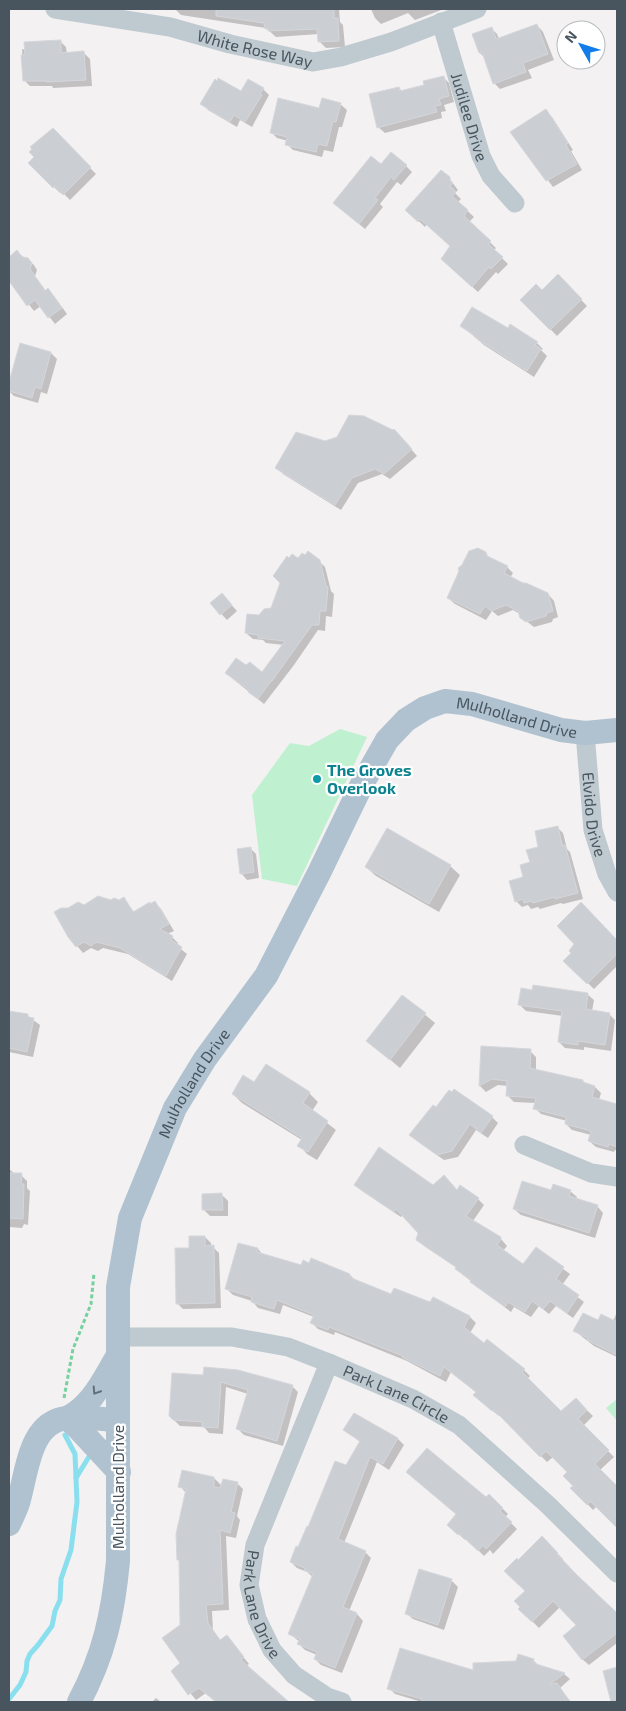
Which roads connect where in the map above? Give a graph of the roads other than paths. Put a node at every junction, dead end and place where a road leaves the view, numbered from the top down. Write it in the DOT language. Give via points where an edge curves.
graph roads {
  1 [pos="55,9"];
  2 [pos="477,9"];
  3 [pos="441,22"];
  4 [pos="516,203"];
  5 [pos="617,730"];
  6 [pos="584,733"];
  7 [pos="617,892"];
  8 [pos="524,1145"];
  9 [pos="617,1177"];
  10 [pos="118,1346"];
  11 [pos="329,1363"];
  12 [pos="64,1419"];
  13 [pos="117,1420"];
  14 [pos="119,1472"];
  15 [pos="9,1524"];
  16 [pos="617,1573"];
  17 [pos="79,1702"];
  18 [pos="342,1702"];
  1 -- 3 [label="street, White Rose Way" via="170,27 313,62 390,42"];
  2 -- 3 [label="street, White Rose Way"];
  3 -- 4 [label="street, Judilee Drive" via="481,156 491,176"];
  5 -- 6 [label="main road, Mulholland Drive"];
  6 -- 7 [label="street, Elvido Drive" via="593,830 607,874"];
  6 -- 10 [label="main road, Mulholland Drive" via="561,730 472,704 445,701 406,720 387,740 266,976 205,1059 175,1108 130,1218 118,1287"];
  8 -- 9 [label="street" via="591,1173"];
  10 -- 11 [label="street, Park Lane Circle" via="232,1337 288,1347"];
  10 -- 12 [label="main road, one-way" via="87,1404 77,1414"];
  10 -- 13 [label="main road, Mulholland Drive"];
  11 -- 16 [label="street, Park Lane Circle" via="413,1399 459,1425"];
  11 -- 18 [label="street, Park Lane Drive" via="255,1546 249,1585 257,1619 272,1650 294,1675 327,1697"];
  12 -- 13 [label="main road"];
  12 -- 14 [label="main road" via="78,1428"];
  12 -- 15 [label="main road" via="46,1428 35,1442 18,1505"];
  13 -- 14 [label="main road, Mulholland Drive"];
  14 -- 17 [label="main road, Mulholland Drive" via="114,1603 91,1680"];
}
